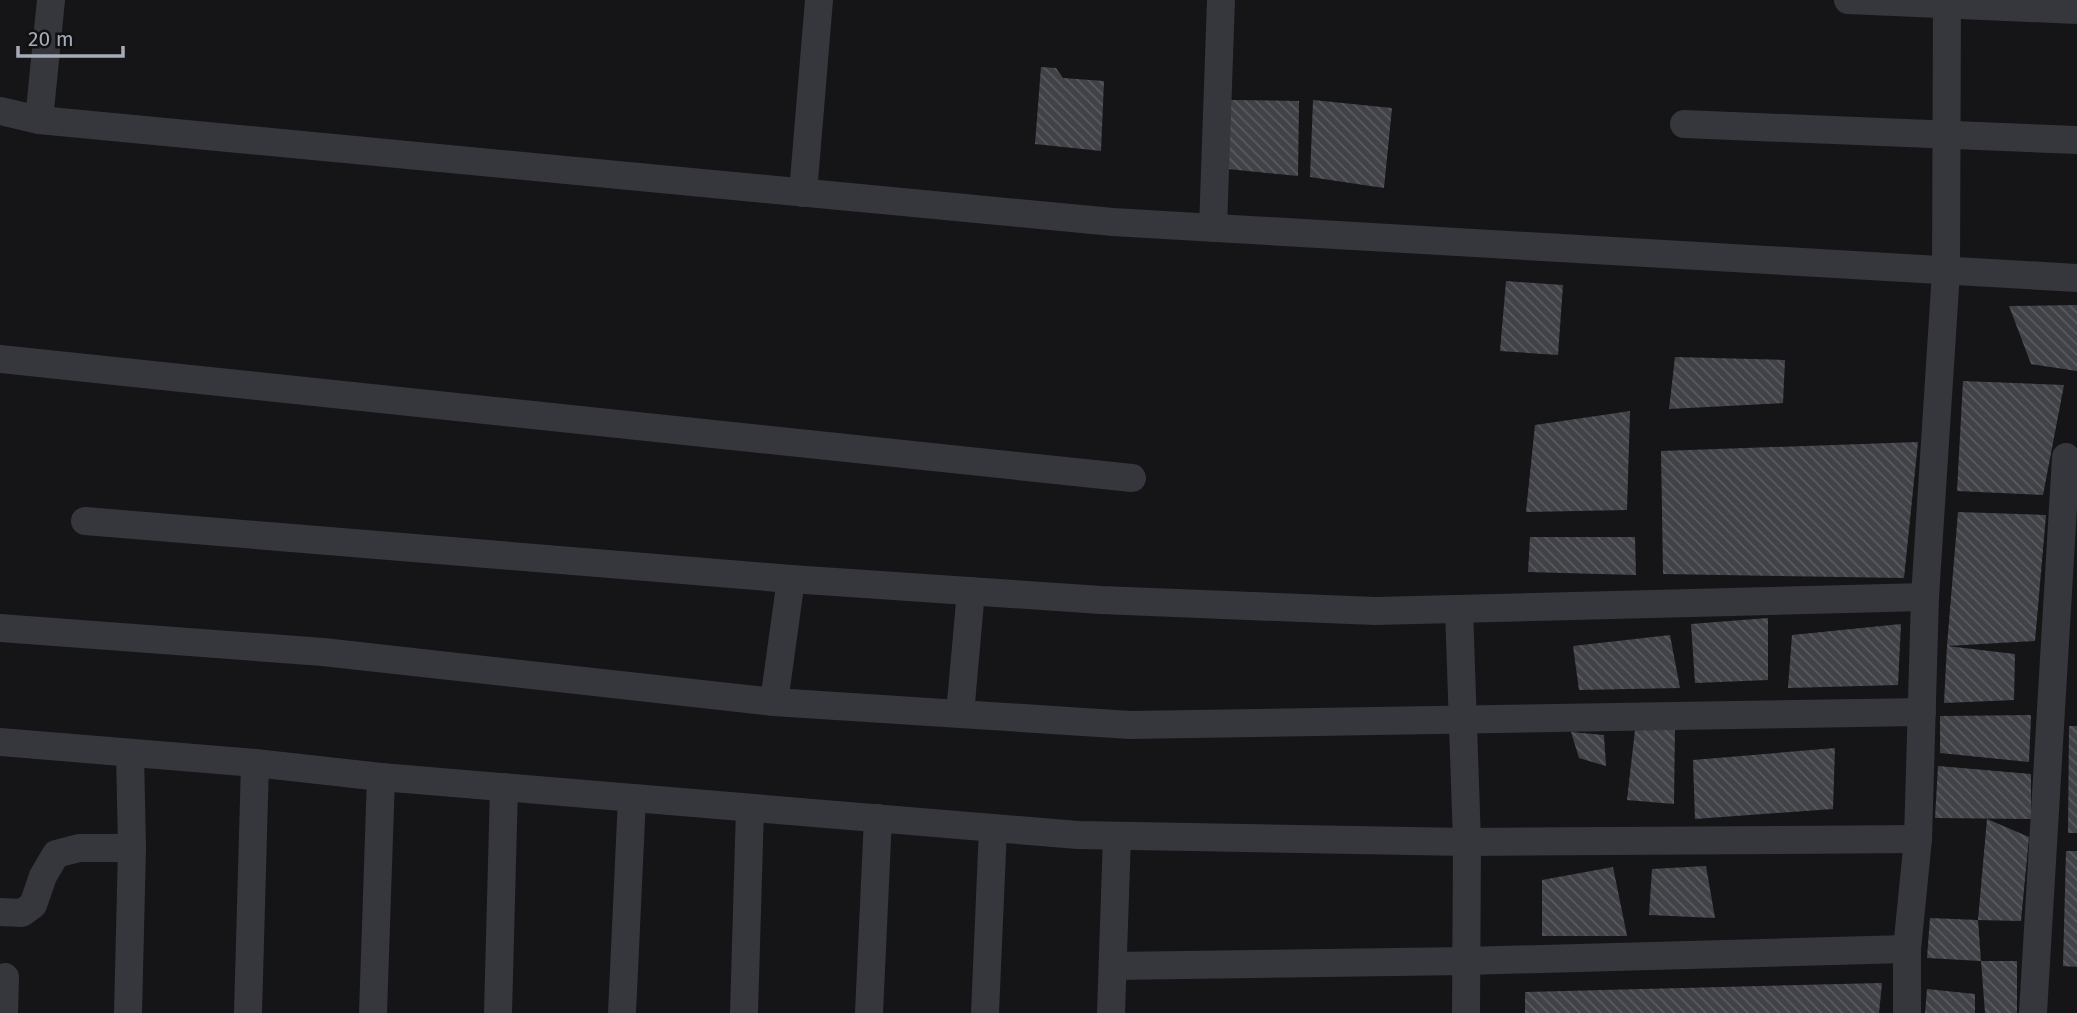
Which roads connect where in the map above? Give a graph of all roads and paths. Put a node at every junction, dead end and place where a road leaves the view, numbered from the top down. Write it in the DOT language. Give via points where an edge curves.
graph roads {
  1 [pos="51,0"];
  2 [pos="819,0"];
  3 [pos="1221,0"];
  4 [pos="1848,0"];
  5 [pos="1947,2"];
  6 [pos="2077,10"];
  7 [pos="0,111"];
  8 [pos="38,120"];
  9 [pos="1684,124"];
  10 [pos="1948,135"];
  11 [pos="2077,140"];
  12 [pos="803,193"];
  13 [pos="1213,228"];
  14 [pos="1946,272"];
  15 [pos="2077,278"];
  16 [pos="0,359"];
  17 [pos="2066,457"];
  18 [pos="1132,478"];
  19 [pos="85,522"];
  20 [pos="791,579"];
  21 [pos="971,591"];
  22 [pos="1926,597"];
  23 [pos="1458,609"];
  24 [pos="0,628"];
  25 [pos="774,702"];
  26 [pos="1922,712"];
  27 [pos="960,714"];
  28 [pos="1462,719"];
  29 [pos="0,742"];
  30 [pos="130,754"];
  31 [pos="255,763"];
  32 [pos="381,777"];
  33 [pos="504,787"];
  34 [pos="632,798"];
  35 [pos="750,808"];
  36 [pos="878,818"];
  37 [pos="993,828"];
  38 [pos="1117,836"];
  39 [pos="1918,839"];
  40 [pos="1467,842"];
  41 [pos="132,848"];
  42 [pos="0,912"];
  43 [pos="1907,949"];
  44 [pos="1466,961"];
  45 [pos="1112,966"];
  46 [pos="5,977"];
  47 [pos="4,1013"];
  48 [pos="128,1013"];
  49 [pos="248,1013"];
  50 [pos="373,1013"];
  51 [pos="498,1013"];
  52 [pos="622,1013"];
  53 [pos="744,1013"];
  54 [pos="869,1013"];
  55 [pos="985,1013"];
  56 [pos="1111,1013"];
  57 [pos="1466,1013"];
  58 [pos="1907,1013"];
  59 [pos="2034,1013"];
  1 -- 8 [label="street"];
  2 -- 12 [label="street"];
  3 -- 13 [label="street"];
  4 -- 5 [label="street"];
  5 -- 6 [label="street"];
  5 -- 10 [label="street"];
  7 -- 8 [label="street"];
  8 -- 12 [label="street"];
  9 -- 10 [label="street"];
  10 -- 11 [label="street"];
  10 -- 14 [label="street"];
  12 -- 13 [label="street"];
  13 -- 14 [label="street"];
  14 -- 15 [label="street"];
  14 -- 22 [label="street"];
  16 -- 18 [label="street"];
  17 -- 59 [label="street"];
  19 -- 20 [label="street"];
  20 -- 21 [label="street"];
  20 -- 25 [label="street"];
  21 -- 23 [label="street" via="1375,611"];
  21 -- 27 [label="street"];
  22 -- 23 [label="street"];
  22 -- 26 [label="street"];
  23 -- 28 [label="street"];
  24 -- 25 [label="street" via="323,652"];
  25 -- 27 [label="street"];
  26 -- 28 [label="street"];
  26 -- 39 [label="street"];
  27 -- 28 [label="street" via="1129,724"];
  28 -- 40 [label="street"];
  29 -- 30 [label="street"];
  30 -- 31 [label="street"];
  30 -- 41 [label="street"];
  31 -- 32 [label="street"];
  31 -- 49 [label="street"];
  32 -- 33 [label="street"];
  32 -- 50 [label="street"];
  33 -- 34 [label="street"];
  33 -- 51 [label="street"];
  34 -- 35 [label="street"];
  34 -- 52 [label="street"];
  35 -- 36 [label="street"];
  35 -- 53 [label="street"];
  36 -- 37 [label="street"];
  36 -- 54 [label="street"];
  37 -- 38 [label="street"];
  37 -- 55 [label="street"];
  38 -- 40 [label="street"];
  38 -- 45 [label="street"];
  39 -- 40 [label="street"];
  39 -- 43 [label="street"];
  40 -- 44 [label="street"];
  41 -- 42 [label="street" via="79,848 55,854 33,905 22,913"];
  41 -- 48 [label="street"];
  43 -- 44 [label="street"];
  43 -- 58 [label="street"];
  44 -- 45 [label="street"];
  44 -- 57 [label="street"];
  45 -- 56 [label="street"];
  46 -- 47 [label="street"];
}
